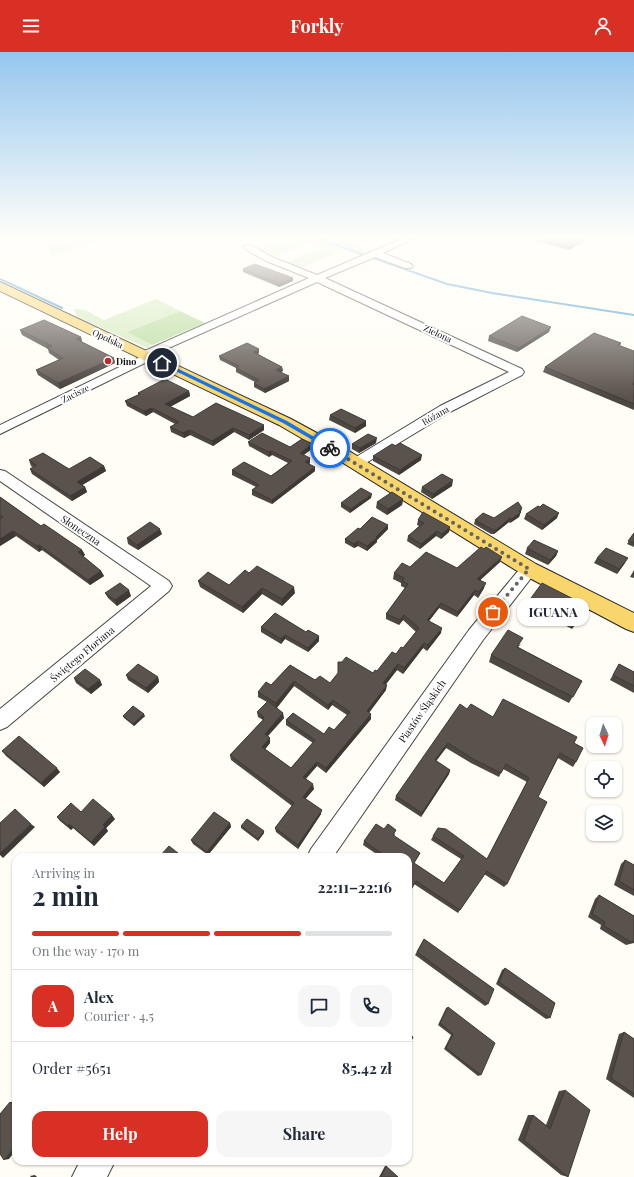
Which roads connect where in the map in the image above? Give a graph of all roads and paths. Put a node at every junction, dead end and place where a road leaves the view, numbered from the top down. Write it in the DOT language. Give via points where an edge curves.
graph roads {
  1 [pos="14,292"];
  2 [pos="285,292"];
  3 [pos="348,292"];
  4 [pos="147,356"];
  5 [pos="518,372"];
  6 [pos="0,430"];
  7 [pos="356,463"];
  8 [pos="0,474"];
  9 [pos="529,569"];
  10 [pos="162,586"];
  11 [pos="634,622"];
  12 [pos="0,721"];
  13 [pos="322,853"];
  14 [pos="96,1165"];
  15 [pos="88,1177"];
  1 -- 4 [label="main road, Opolska"];
  2 -- 4 [label="street, Zacisze"];
  3 -- 5 [label="street, Zielona"];
  4 -- 6 [label="street, Zacisze"];
  4 -- 7 [label="main road, Opolska" via="285,422"];
  5 -- 7 [label="street, Różana" via="445,409"];
  7 -- 9 [label="main road, Opolska"];
  8 -- 10 [label="street, Słoneczna"];
  9 -- 11 [label="main road, Opolska"];
  9 -- 13 [label="street, Piastów Śląskich" via="476,635"];
  10 -- 12 [label="street, Świętego Floriana"];
  14 -- 15 [label="street"];
}
